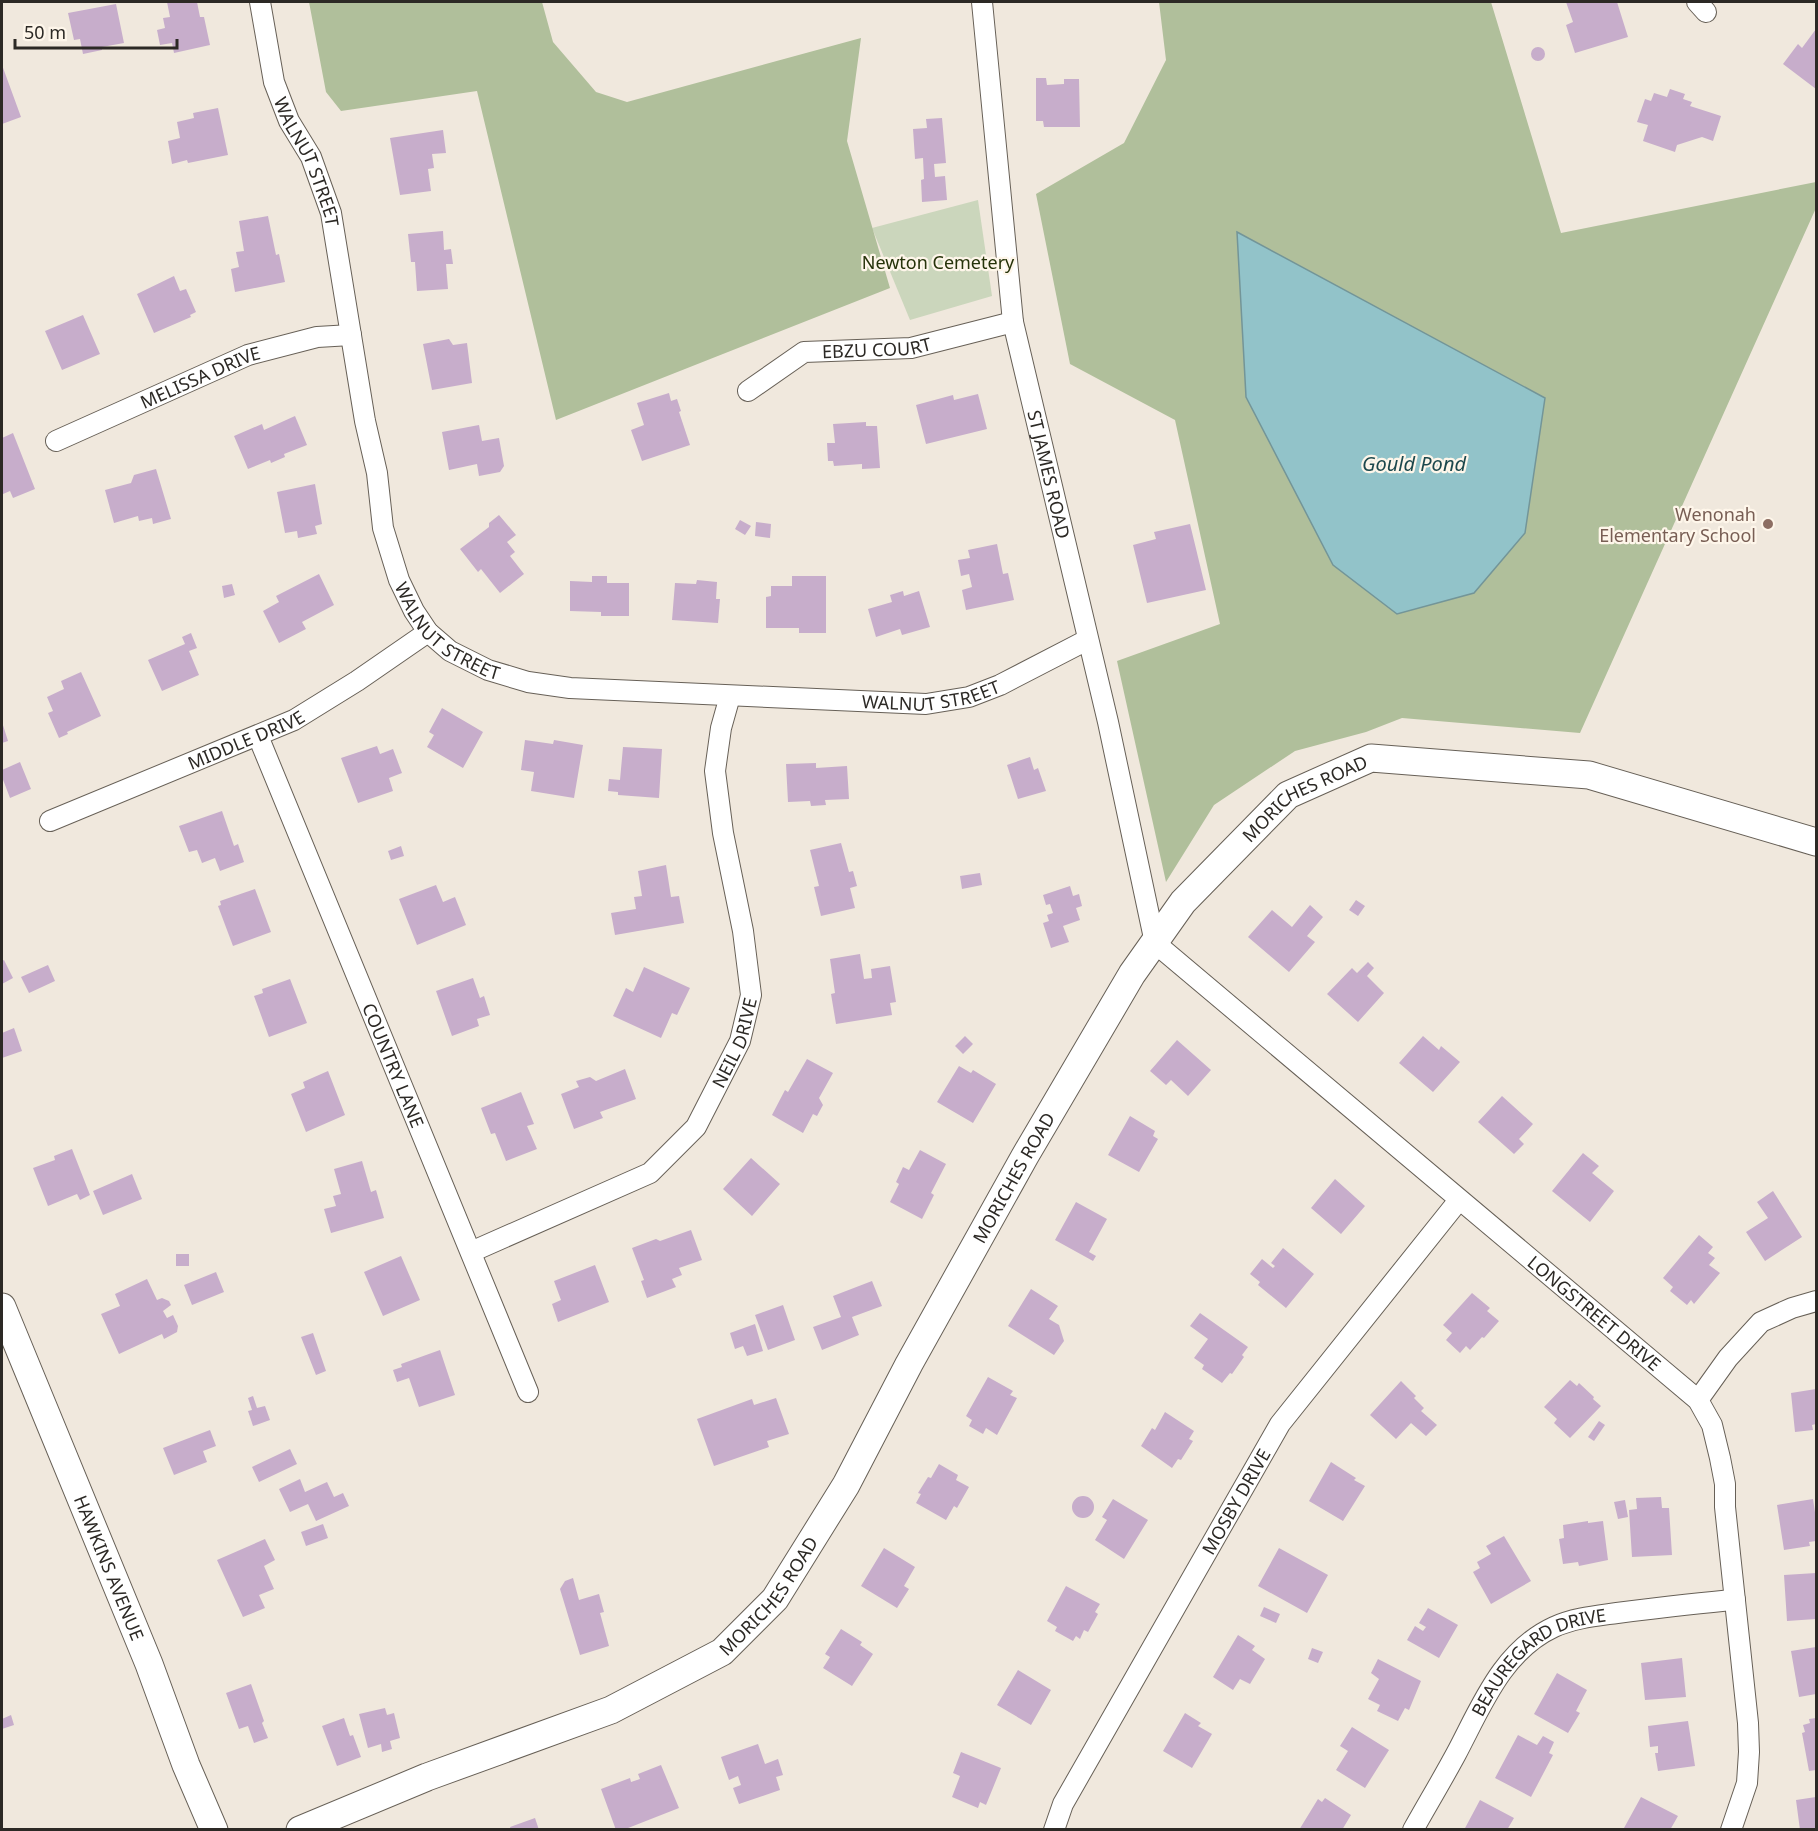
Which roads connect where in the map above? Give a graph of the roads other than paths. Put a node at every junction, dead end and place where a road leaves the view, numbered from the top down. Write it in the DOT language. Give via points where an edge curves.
graph roads {
  1 [pos="260,2"];
  2 [pos="982,2"];
  3 [pos="1013,322"];
  4 [pos="351,335"];
  5 [pos="748,391"];
  6 [pos="56,441"];
  7 [pos="428,632"];
  8 [pos="1087,640"];
  9 [pos="730,696"];
  10 [pos="258,736"];
  11 [pos="50,821"];
  12 [pos="1816,842"];
  13 [pos="1155,943"];
  14 [pos="1459,1200"];
  15 [pos="471,1252"];
  16 [pos="1816,1301"];
  17 [pos="2,1306"];
  18 [pos="528,1392"];
  19 [pos="1698,1400"];
  20 [pos="1735,1600"];
  21 [pos="214,1830"];
  22 [pos="300,1830"];
  23 [pos="1054,1830"];
  24 [pos="1413,1830"];
  25 [pos="1731,1830"];
  1 -- 4 [label="street, WALNUT STREET" via="274,82 289,121 311,157 331,213"];
  2 -- 3 [label="street, ST JAMES ROAD"];
  3 -- 5 [label="street, EBZU COURT" via="911,348 804,352"];
  3 -- 8 [label="street, ST JAMES ROAD"];
  4 -- 6 [label="street, MELISSA DRIVE" via="316,337 248,355"];
  4 -- 7 [label="street, WALNUT STREET" via="377,473 383,528 399,580"];
  7 -- 9 [label="street, WALNUT STREET" via="450,651 488,670 528,682 570,688"];
  7 -- 10 [label="street, MIDDLE DRIVE" via="294,720"];
  8 -- 9 [label="street, WALNUT STREET" via="969,697 926,704"];
  8 -- 13 [label="street, ST JAMES ROAD"];
  9 -- 15 [label="street, NEIL DRIVE" via="715,771 752,995 740,1041 696,1127 650,1173"];
  10 -- 11 [label="street, MIDDLE DRIVE"];
  10 -- 15 [label="street, COUNTRY LANE"];
  12 -- 13 [label="street, MORICHES ROAD" via="1589,775 1371,758 1288,795 1183,902"];
  13 -- 14 [label="street, LONGSTREET DRIVE"];
  13 -- 22 [label="street, MORICHES ROAD" via="1132,974 1025,1156 846,1485 776,1599 722,1652 611,1710 427,1777"];
  14 -- 19 [label="street, LONGSTREET DRIVE"];
  14 -- 23 [label="street, MOSBY DRIVE" via="1280,1424 1063,1804"];
  15 -- 18 [label="street, COUNTRY LANE"];
  16 -- 19 [label="street" via="1761,1322 1728,1358"];
  17 -- 21 [label="street, HAWKINS AVENUE"];
  19 -- 20 [label="street, LONGSTREET DRIVE" via="1712,1425 1725,1484"];
  20 -- 24 [label="street, BEAUREGARD DRIVE" via="1580,1619 1554,1627 1534,1640 1498,1674"];
  20 -- 25 [label="street, LONGSTREET DRIVE" via="1749,1752 1747,1783"];
}
